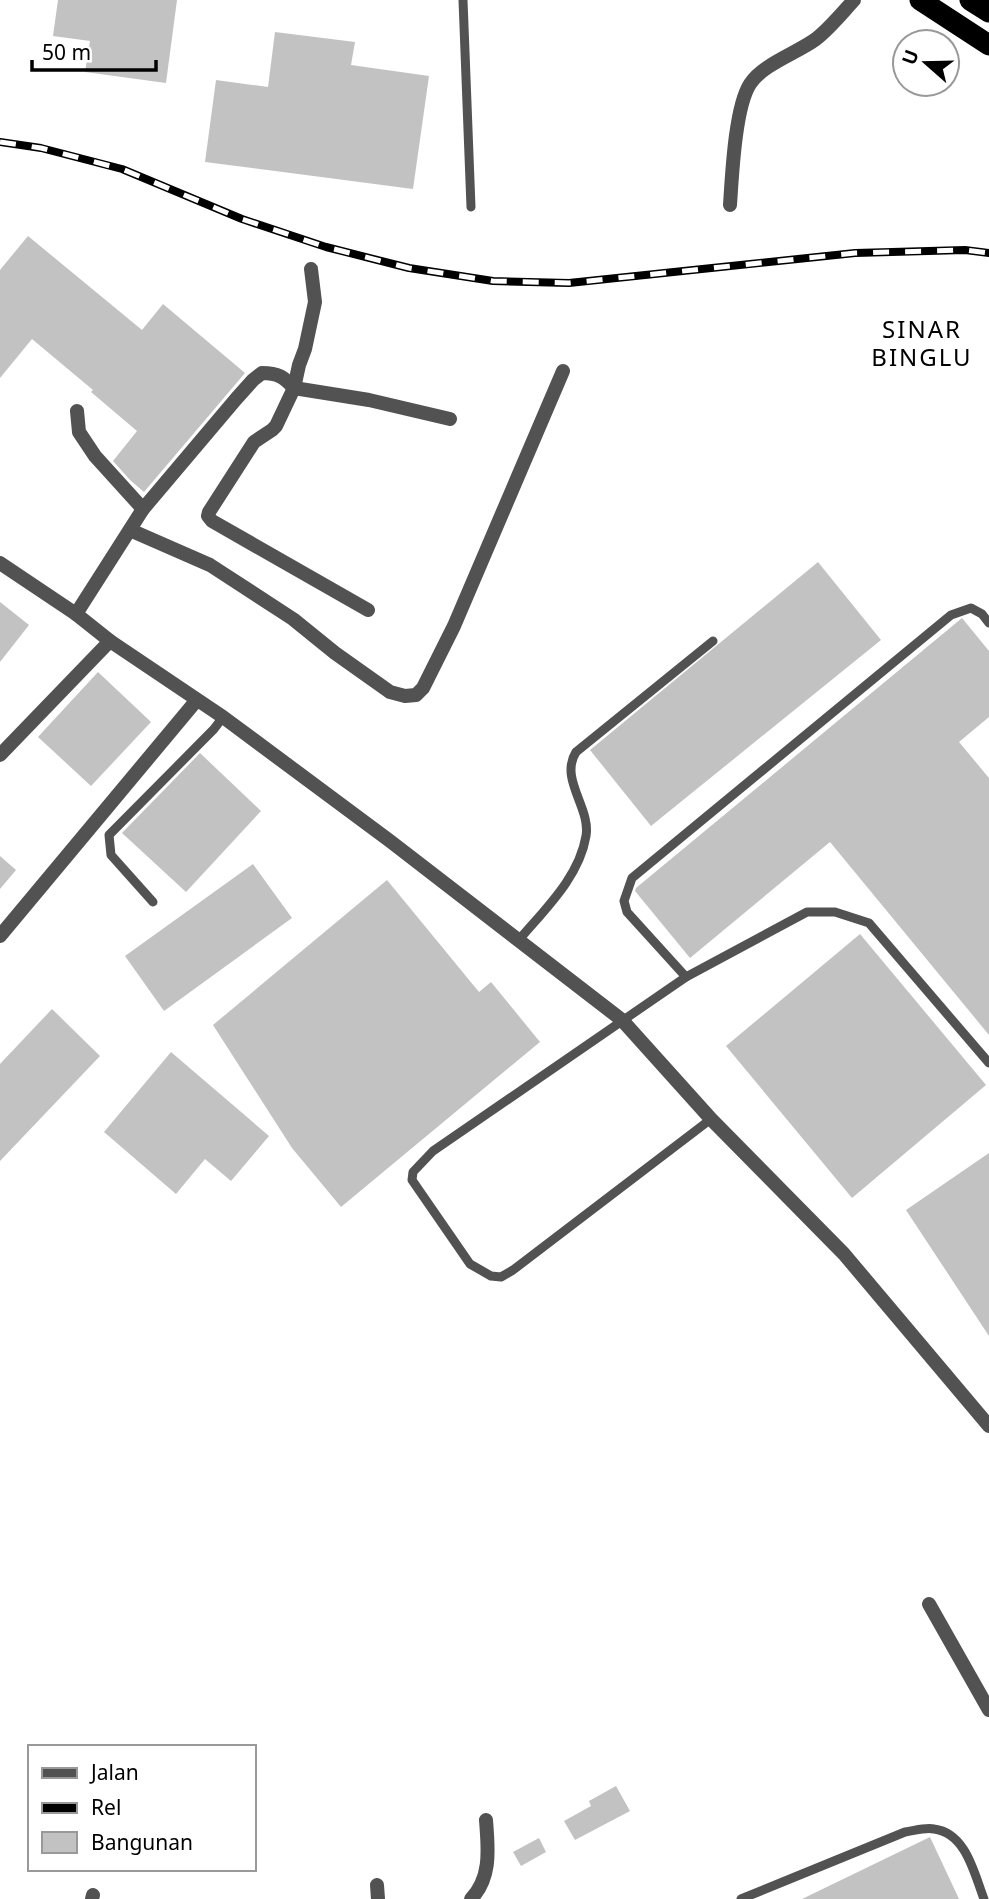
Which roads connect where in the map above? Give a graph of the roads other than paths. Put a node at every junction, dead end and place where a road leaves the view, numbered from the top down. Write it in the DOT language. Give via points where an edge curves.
graph roads {
  1 [pos="463,0"];
  2 [pos="920,0"];
  3 [pos="970,0"];
  4 [pos="850,5"];
  5 [pos="989,12"];
  6 [pos="989,46"];
  7 [pos="730,205"];
  8 [pos="471,207"];
  9 [pos="311,269"];
  10 [pos="563,371"];
  11 [pos="295,388"];
  12 [pos="77,411"];
  13 [pos="450,419"];
  14 [pos="143,509"];
  15 [pos="130,530"];
  16 [pos="0,563"];
  17 [pos="368,610"];
  18 [pos="76,614"];
  19 [pos="989,623"];
  20 [pos="110,641"];
  21 [pos="713,641"];
  22 [pos="196,701"];
  23 [pos="222,717"];
  24 [pos="0,755"];
  25 [pos="153,902"];
  26 [pos="0,936"];
  27 [pos="518,941"];
  28 [pos="686,978"];
  29 [pos="622,1020"];
  30 [pos="989,1063"];
  31 [pos="711,1119"];
  32 [pos="989,1426"];
  33 [pos="929,1604"];
  34 [pos="984,1688"];
  35 [pos="989,1710"];
  36 [pos="486,1820"];
  37 [pos="471,1899"];
  38 [pos="741,1899"];
  39 [pos="984,1899"];
  1 -- 8 [label="lane"];
  2 -- 6 [label="highway"];
  3 -- 5 [label="highway"];
  4 -- 7 [label="street" via="819,37 751,82 743,99 734,149"];
  9 -- 11 [label="street" via="315,302"];
  10 -- 15 [label="street" via="454,626 416,695 390,692 293,619 210,565"];
  11 -- 13 [label="street"];
  11 -- 14 [label="street" via="272,373 253,380"];
  11 -- 17 [label="street" via="276,426 254,442 208,516"];
  12 -- 14 [label="street" via="79,432 94,456"];
  14 -- 15 [label="street"];
  15 -- 18 [label="street"];
  16 -- 18 [label="street"];
  18 -- 20 [label="street"];
  19 -- 28 [label="lane" via="971,608 951,615 632,878 624,901 626,912"];
  20 -- 22 [label="street"];
  20 -- 24 [label="street"];
  21 -- 27 [label="lane" via="576,752 570,767 572,782 587,834 580,858 566,884"];
  22 -- 23 [label="street"];
  22 -- 26 [label="street"];
  23 -- 25 [label="lane" via="109,835 111,855"];
  23 -- 27 [label="street"];
  27 -- 29 [label="street"];
  28 -- 29 [label="lane"];
  28 -- 30 [label="lane" via="807,912 835,912 869,923"];
  29 -- 31 [label="street"];
  29 -- 31 [label="lane" via="433,1151 414,1172 412,1180 470,1264 491,1276 501,1277 513,1270"];
  31 -- 32 [label="street" via="844,1254"];
  33 -- 34 [label="street"];
  34 -- 35 [label="street"];
  36 -- 37 [label="street" via="488,1866"];
  38 -- 39 [label="lane" via="905,1832 933,1828 961,1843"];
}
